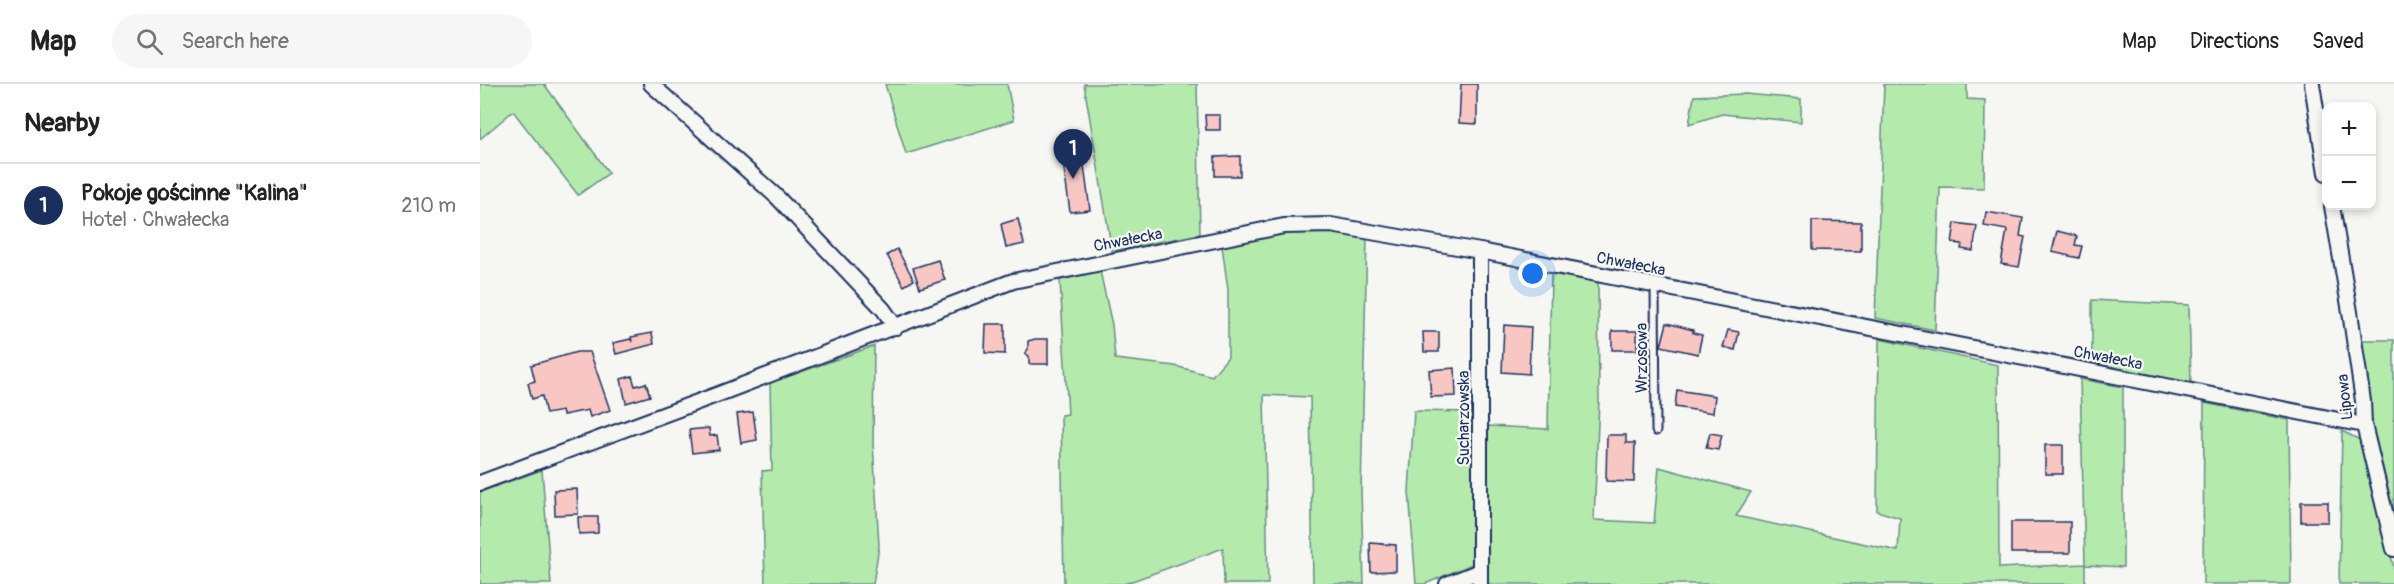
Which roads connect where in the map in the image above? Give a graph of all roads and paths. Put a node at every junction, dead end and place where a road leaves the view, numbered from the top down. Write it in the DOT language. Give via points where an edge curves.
graph roads {
  1 [pos="651,84"];
  2 [pos="2312,84"];
  3 [pos="2323,156"];
  4 [pos="2333,210"];
  5 [pos="1480,251"];
  6 [pos="1655,286"];
  7 [pos="896,327"];
  8 [pos="2364,425"];
  9 [pos="1656,431"];
  10 [pos="480,483"];
  11 [pos="2394,549"];
  12 [pos="1480,578"];
  13 [pos="1447,584"];
  1 -- 7 [label="street" via="777,196"];
  2 -- 3 [label="street"];
  4 -- 8 [label="street, Lipowa"];
  5 -- 6 [label="street, Chwałecka"];
  5 -- 7 [label="street, Chwałecka" via="1331,225 1284,226 1013,280"];
  5 -- 12 [label="street, Sucharzowska"];
  6 -- 8 [label="street, Chwałecka"];
  6 -- 9 [label="lane, Wrzosowa"];
  7 -- 10 [label="street, Chwałecka"];
  8 -- 11 [label="street, Lipowa"];
  12 -- 13 [label="street"];
}
